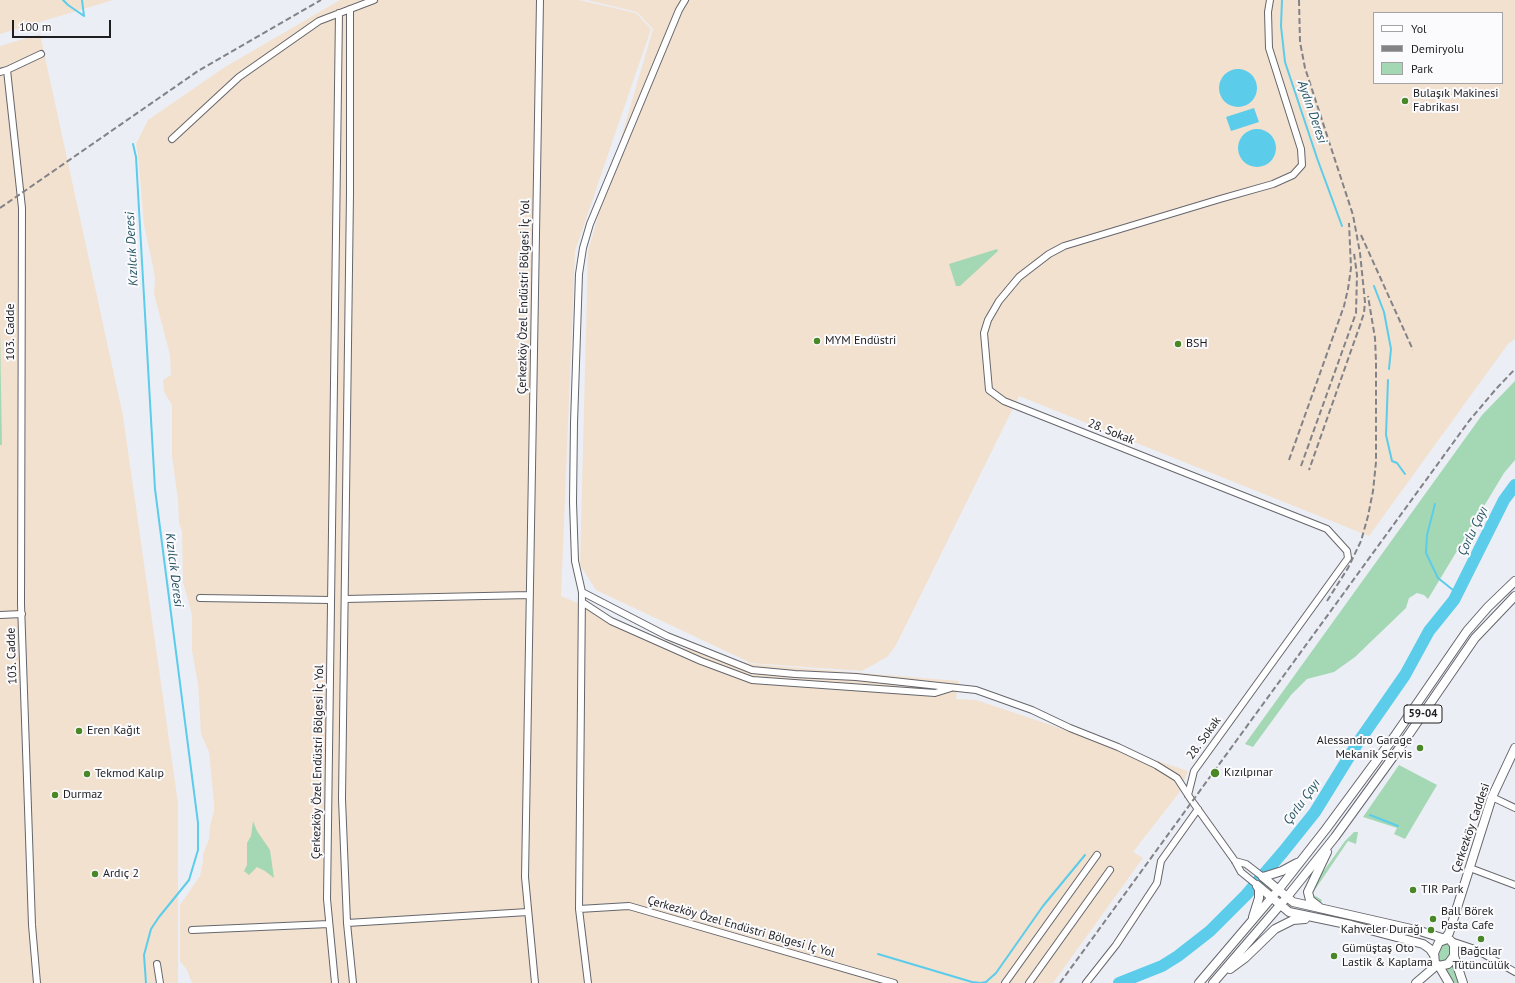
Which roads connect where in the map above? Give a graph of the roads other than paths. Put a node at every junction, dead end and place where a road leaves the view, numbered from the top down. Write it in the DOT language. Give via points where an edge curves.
graph roads {
  1 [pos="374,0"];
  2 [pos="540,0"];
  3 [pos="685,0"];
  4 [pos="1270,0"];
  5 [pos="350,9"];
  6 [pos="339,13"];
  7 [pos="41,54"];
  8 [pos="8,70"];
  9 [pos="0,72"];
  10 [pos="172,139"];
  11 [pos="1515,581"];
  12 [pos="582,592"];
  13 [pos="530,595"];
  14 [pos="1515,596"];
  15 [pos="200,598"];
  16 [pos="345,599"];
  17 [pos="331,600"];
  18 [pos="582,602"];
  19 [pos="22,614"];
  20 [pos="0,615"];
  21 [pos="954,687"];
  22 [pos="1515,748"];
  23 [pos="1188,795"];
  24 [pos="1492,797"];
  25 [pos="1515,808"];
  26 [pos="1198,809"];
  27 [pos="1335,837"];
  28 [pos="1097,855"];
  29 [pos="1236,861"];
  30 [pos="1301,861"];
  31 [pos="1470,868"];
  32 [pos="1110,870"];
  33 [pos="1263,878"];
  34 [pos="1257,885"];
  35 [pos="1515,885"];
  36 [pos="1279,890"];
  37 [pos="1287,897"];
  38 [pos="1271,898"];
  39 [pos="1280,906"];
  40 [pos="579,908"];
  41 [pos="1331,911"];
  42 [pos="528,912"];
  43 [pos="1324,920"];
  44 [pos="1252,921"];
  45 [pos="329,924"];
  46 [pos="347,924"];
  47 [pos="192,930"];
  48 [pos="1449,938"];
  49 [pos="1475,949"];
  50 [pos="1454,956"];
  51 [pos="1435,963"];
  52 [pos="157,964"];
  53 [pos="1515,972"];
  54 [pos="1214,982"];
  55 [pos="37,983"];
  56 [pos="160,983"];
  57 [pos="334,983"];
  58 [pos="353,983"];
  59 [pos="535,983"];
  60 [pos="588,983"];
  61 [pos="894,983"];
  62 [pos="1005,983"];
  63 [pos="1029,983"];
  64 [pos="1086,983"];
  65 [pos="1199,983"];
  66 [pos="1416,983"];
  67 [pos="1449,983"];
  68 [pos="1463,983"];
  1 -- 5 [label="street"];
  2 -- 13 [label="street, Çerkezköy Özel Endüstri Bölgesi İç Yol"];
  3 -- 12 [label="street" via="590,224 583,248 579,274 574,423 575,561"];
  4 -- 23 [label="street, 28. Sokak" via="1269,48 1301,149 1302,165 1292,175 1273,184 1064,246 1048,254 1019,277 999,301 984,333 988,390 1004,401 1327,529 1347,551 1348,558 1194,771"];
  5 -- 6 [label="street"];
  5 -- 16 [label="street, Çerkezköy Özel Endüstri Bölgesi İç Yol"];
  6 -- 10 [label="street" via="319,21 239,77"];
  6 -- 17 [label="street, Çerkezköy Özel Endüstri Bölgesi İç Yol"];
  7 -- 8 [label="street"];
  8 -- 9 [label="street"];
  8 -- 19 [label="street, 103. Cadde" via="22,208"];
  11 -- 30 [label="main road, 59-04 / 59-04" via="1467,631 1394,737"];
  12 -- 18 [label="street"];
  12 -- 21 [label="street" via="667,636 752,670 856,676"];
  13 -- 16 [label="street"];
  13 -- 42 [label="street, Çerkezköy Özel Endüstri Bölgesi İç Yol" via="525,877"];
  14 -- 27 [label="main road, 59-04" via="1475,638"];
  15 -- 17 [label="street"];
  16 -- 46 [label="street, Çerkezköy Özel Endüstri Bölgesi İç Yol" via="342,799"];
  17 -- 45 [label="street, Çerkezköy Özel Endüstri Bölgesi İç Yol" via="327,899"];
  18 -- 21 [label="street" via="611,621 701,662 752,680 935,693"];
  18 -- 40 [label="street"];
  19 -- 20 [label="street"];
  19 -- 55 [label="street, 103. Cadde" via="32,925"];
  21 -- 23 [label="street" via="976,690 1032,710 1118,747 1177,778"];
  22 -- 24 [label="main road, Çerkezköy Caddesi"];
  23 -- 26 [label="street"];
  24 -- 25 [label="street"];
  24 -- 31 [label="main road, Çerkezköy Caddesi"];
  26 -- 29 [label="street"];
  26 -- 64 [label="street" via="1161,861 1157,883 1116,945"];
  27 -- 37 [label="main road, 59-04"];
  27 -- 41 [label="main road" via="1308,892 1312,903"];
  28 -- 62 [label="street"];
  29 -- 33 [label="street" via="1246,864"];
  29 -- 34 [label="street" via="1241,872"];
  30 -- 33 [label="main road"];
  30 -- 36 [label="main road, 59-04 / 59-04"];
  31 -- 35 [label="street"];
  31 -- 48 [label="main road, Çerkezköy Caddesi"];
  32 -- 63 [label="street"];
  33 -- 36 [label="main road"];
  34 -- 38 [label="main road"];
  34 -- 44 [label="main road" via="1259,898"];
  36 -- 37 [label="main road"];
  36 -- 38 [label="main road, 59-04 / 59-04"];
  37 -- 39 [label="main road, 59-04"];
  37 -- 41 [label="main road" via="1293,902"];
  38 -- 39 [label="main road"];
  38 -- 44 [label="main road, 59-04 / 59-04"];
  39 -- 43 [label="main road" via="1289,912"];
  39 -- 54 [label="main road, 59-04"];
  40 -- 60 [label="street"];
  40 -- 61 [label="street, Çerkezköy Özel Endüstri Bölgesi İç Yol" via="630,906"];
  41 -- 48 [label="main road"];
  42 -- 46 [label="street"];
  42 -- 59 [label="street, Çerkezköy Özel Endüstri Bölgesi İç Yol"];
  43 -- 51 [label="main road" via="1423,944 1430,949"];
  43 -- 54 [label="main road" via="1302,919 1283,924"];
  44 -- 65 [label="main road, 59-04 / 59-04"];
  45 -- 47 [label="street"];
  45 -- 57 [label="street, Çerkezköy Özel Endüstri Bölgesi İç Yol"];
  46 -- 58 [label="street, Çerkezköy Özel Endüstri Bölgesi İç Yol"];
  48 -- 49 [label="street"];
  48 -- 50 [label="main road" via="1454,947"];
  48 -- 51 [label="main road" via="1438,944"];
  49 -- 50 [label="street" via="1463,949"];
  49 -- 53 [label="street"];
  50 -- 51 [label="main road" via="1450,963"];
  50 -- 68 [label="main road"];
  51 -- 66 [label="main road"];
  51 -- 67 [label="main road"];
  52 -- 56 [label="street"];
}
